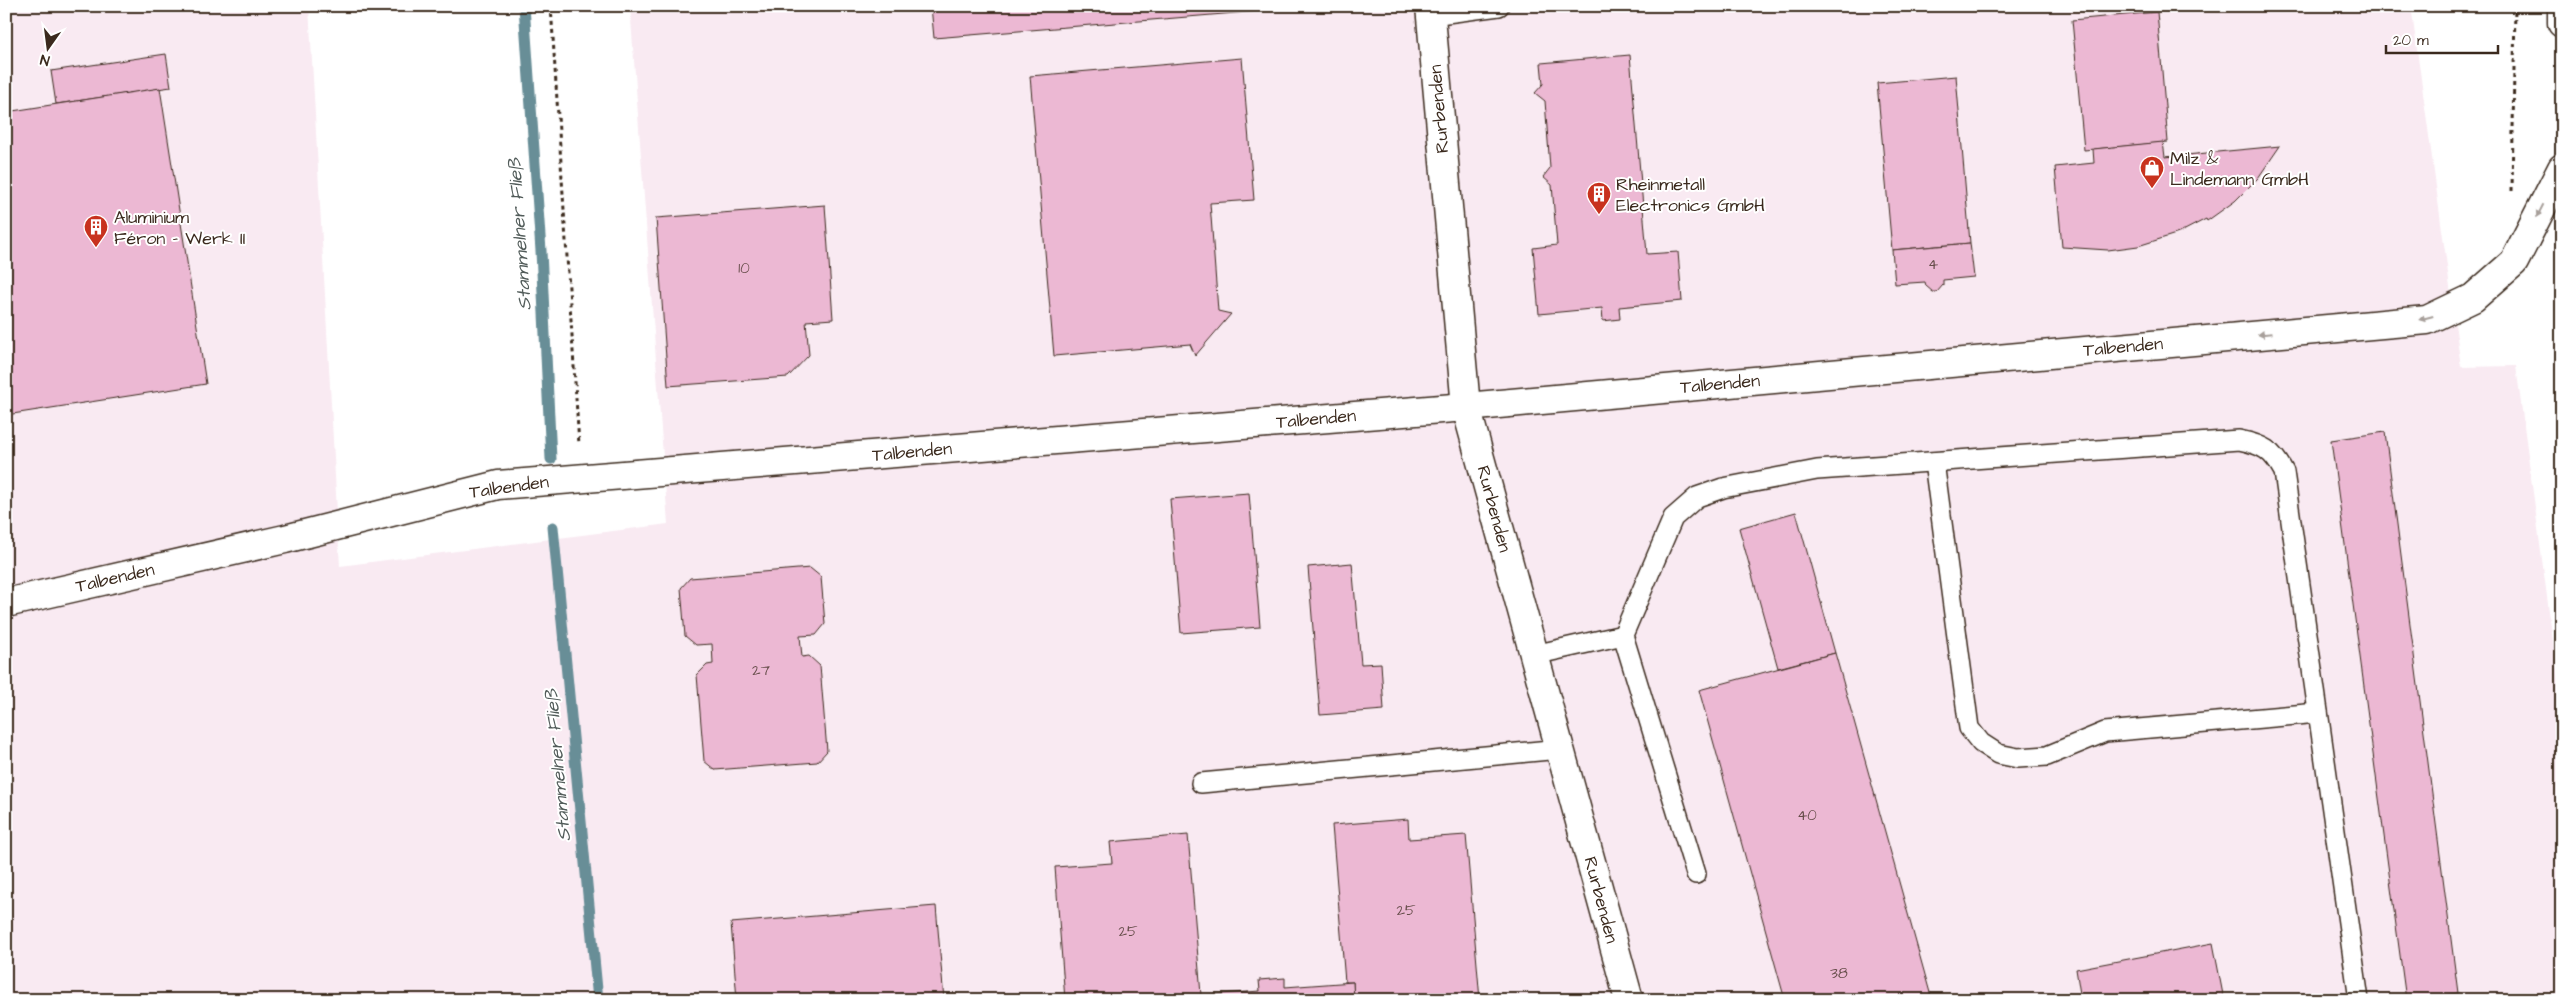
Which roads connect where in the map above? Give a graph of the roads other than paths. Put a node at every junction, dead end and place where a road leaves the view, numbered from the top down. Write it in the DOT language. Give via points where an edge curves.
graph roads {
  1 [pos="1499,6"];
  2 [pos="2562,6"];
  3 [pos="1430,11"];
  4 [pos="2562,23"];
  5 [pos="2562,168"];
  6 [pos="1466,407"];
  7 [pos="1934,462"];
  8 [pos="6,603"];
  9 [pos="1622,635"];
  10 [pos="1534,654"];
  11 [pos="2318,713"];
  12 [pos="1560,750"];
  13 [pos="1201,783"];
  14 [pos="1696,874"];
  15 [pos="1629,1000"];
  16 [pos="2359,1000"];
  1 -- 3 [label="lane"];
  2 -- 4 [label="street"];
  3 -- 6 [label="street, Rurbenden"];
  5 -- 6 [label="street, Talbenden, one-way" via="2514,262 2472,298 2427,320"];
  6 -- 8 [label="street, Talbenden" via="498,485 285,539"];
  6 -- 10 [label="street, Rurbenden"];
  7 -- 9 [label="lane" via="1817,470 1723,488 1697,497 1673,518"];
  7 -- 11 [label="lane" via="2239,440 2258,444 2275,455 2284,472"];
  7 -- 11 [label="lane" via="1969,728 1981,743 1998,754 2018,758 2047,756 2105,732"];
  9 -- 10 [label="lane"];
  9 -- 14 [label="lane"];
  10 -- 12 [label="street, Rurbenden"];
  11 -- 16 [label="lane"];
  12 -- 13 [label="lane"];
  12 -- 15 [label="street, Rurbenden"];
}
